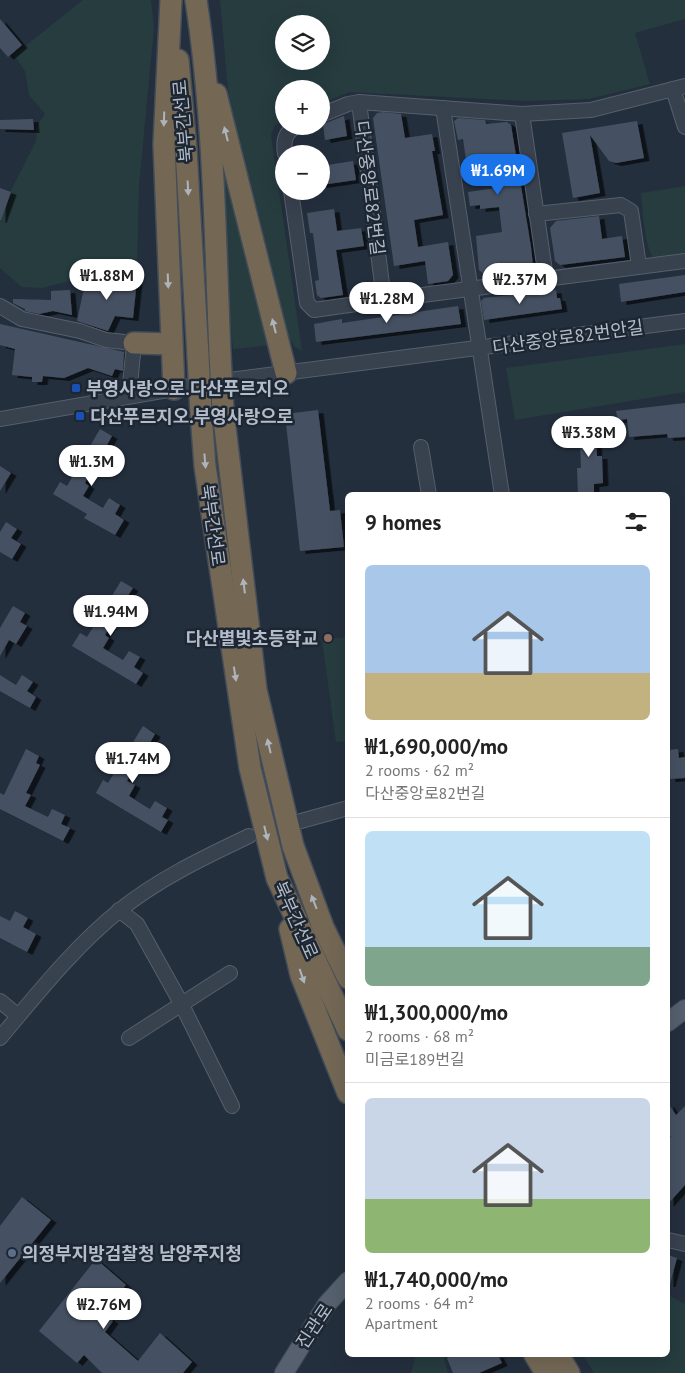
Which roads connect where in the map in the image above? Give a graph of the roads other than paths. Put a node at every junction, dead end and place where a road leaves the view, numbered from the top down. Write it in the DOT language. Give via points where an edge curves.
graph roads {
  1 [pos="172,0"];
  2 [pos="196,0"];
  3 [pos="201,35"];
  4 [pos="679,87"];
  5 [pos="359,102"];
  6 [pos="442,108"];
  7 [pos="330,111"];
  8 [pos="522,114"];
  9 [pos="685,127"];
  10 [pos="292,200"];
  11 [pos="536,214"];
  12 [pos="685,261"];
  13 [pos="639,266"];
  14 [pos="546,278"];
  15 [pos="471,288"];
  16 [pos="384,300"];
  17 [pos="0,306"];
  18 [pos="685,321"];
  19 [pos="134,344"];
  20 [pos="170,344"];
  21 [pos="479,349"];
  22 [pos="286,373"];
  23 [pos="174,389"];
  24 [pos="129,396"];
  25 [pos="0,420"];
  26 [pos="421,448"];
  27 [pos="428,492"];
  28 [pos="502,492"];
  29 [pos="345,809"];
  30 [pos="301,821"];
  31 [pos="249,836"];
  32 [pos="277,878"];
  33 [pos="120,910"];
  34 [pos="323,927"];
  35 [pos="345,959"];
  36 [pos="345,972"];
  37 [pos="230,973"];
  38 [pos="0,1001"];
  39 [pos="181,1003"];
  40 [pos="685,1009"];
  41 [pos="18,1016"];
  42 [pos="670,1020"];
  43 [pos="345,1024"];
  44 [pos="0,1038"];
  45 [pos="129,1038"];
  46 [pos="345,1085"];
  47 [pos="232,1106"];
  48 [pos="670,1240"];
  49 [pos="685,1244"];
  50 [pos="345,1284"];
  51 [pos="536,1357"];
  52 [pos="559,1357"];
  53 [pos="284,1373"];
  54 [pos="546,1373"];
  55 [pos="569,1373"];
  1 -- 20 [label="highway, one-way" via="164,144"];
  1 -- 32 [label="highway, 북부간선로, one-way, bridge" via="186,149 205,466 250,768"];
  2 -- 3 [label="highway, 북부간선로"];
  22 -- 3 [label="highway, one-way"];
  34 -- 3 [label="highway, 북부간선로, one-way, bridge" via="293,846 256,690 224,410"];
  4 -- 8 [label="street, 다산중앙로82번길" via="591,110"];
  4 -- 9 [label="street, 다산중앙로82번길"];
  5 -- 6 [label="street, 다산중앙로82번길"];
  5 -- 7 [label="street"];
  5 -- 16 [label="street, 다산중앙로82번길"];
  6 -- 8 [label="street, 다산중앙로82번길"];
  6 -- 15 [label="street"];
  8 -- 11 [label="street"];
  10 -- 16 [label="street" via="307,303 314,310"];
  11 -- 13 [label="street" via="621,205 630,211"];
  11 -- 14 [label="street"];
  12 -- 13 [label="street"];
  13 -- 14 [label="street"];
  14 -- 15 [label="street"];
  15 -- 16 [label="street"];
  15 -- 21 [label="street"];
  17 -- 19 [label="street" via="22,319"];
  18 -- 21 [label="street, 다산중앙로82번안길"];
  19 -- 20 [label="highway"];
  19 -- 24 [label="street"];
  20 -- 23 [label="highway"];
  21 -- 22 [label="street"];
  21 -- 28 [label="street, 다산중앙로82번안길"];
  22 -- 23 [label="street"];
  23 -- 24 [label="street"];
  24 -- 25 [label="street"];
  26 -- 27 [label="street"];
  29 -- 30 [label="street"];
  31 -- 33 [label="street" via="201,859"];
  32 -- 43 [label="highway, 북부간선로"];
  32 -- 46 [label="highway, one-way" via="301,975"];
  33 -- 39 [label="street" via="137,924"];
  33 -- 41 [label="street"];
  34 -- 35 [label="highway"];
  34 -- 36 [label="highway, 북부간선로"];
  37 -- 39 [label="street"];
  38 -- 41 [label="street"];
  39 -- 45 [label="street"];
  39 -- 47 [label="street"];
  40 -- 42 [label="main road"];
  41 -- 44 [label="street"];
  48 -- 49 [label="street"];
  50 -- 53 [label="main road, 진관로" via="327,1304"];
  51 -- 54 [label="highway"];
  52 -- 55 [label="highway"];
}
